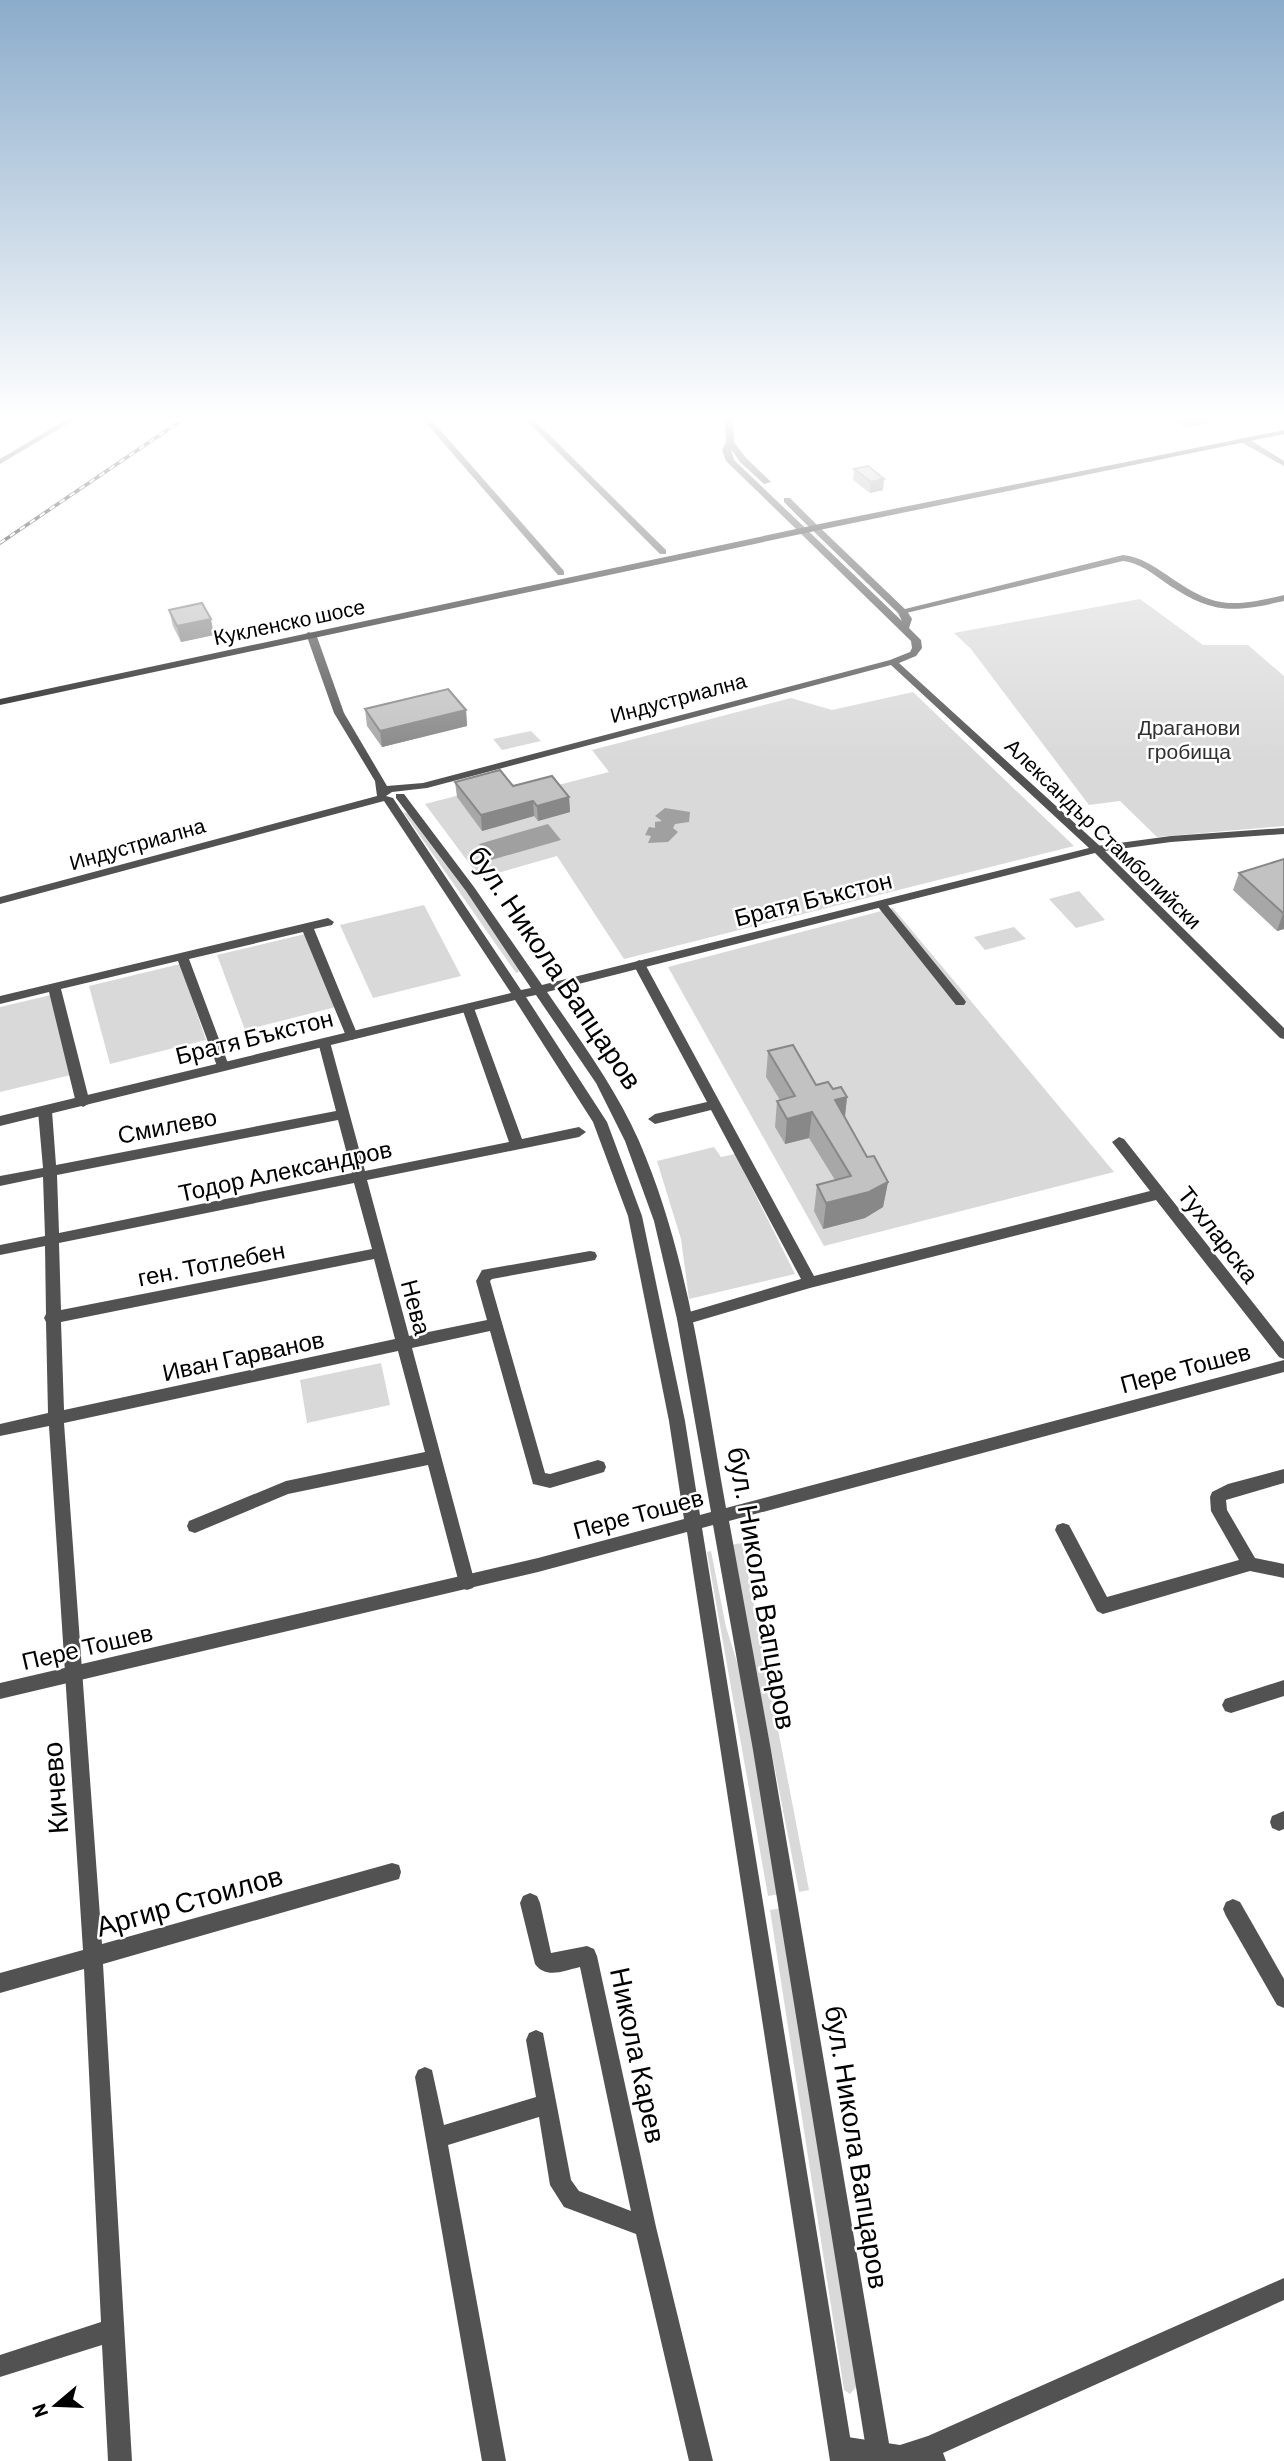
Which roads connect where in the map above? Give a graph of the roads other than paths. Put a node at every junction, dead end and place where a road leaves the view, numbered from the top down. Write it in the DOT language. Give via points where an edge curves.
graph roads {
  1 [pos="524,531"];
  2 [pos="642,531"];
  3 [pos="778,531"];
  4 [pos="781,531"];
  5 [pos="803,531"];
  6 [pos="816,531"];
  7 [pos="663,552"];
  8 [pos="561,573"];
  9 [pos="1284,598"];
  10 [pos="902,611"];
  11 [pos="904,629"];
  12 [pos="311,634"];
  13 [pos="893,662"];
  14 [pos="0,693"];
  15 [pos="0,702"];
  16 [pos="390,792"];
  17 [pos="1284,831"];
  18 [pos="1097,849"];
  19 [pos="0,901"];
  20 [pos="882,905"];
  21 [pos="328,922"];
  22 [pos="307,927"];
  23 [pos="182,957"];
  24 [pos="639,964"];
  25 [pos="54,987"];
  26 [pos="540,989"];
  27 [pos="519,994"];
  28 [pos="0,1000"];
  29 [pos="960,1002"];
  30 [pos="468,1008"];
  31 [pos="1284,1035"];
  32 [pos="352,1036"];
  33 [pos="324,1042"];
  34 [pos="223,1066"];
  35 [pos="83,1103"];
  36 [pos="715,1104"];
  37 [pos="45,1111"];
  38 [pos="343,1114"];
  39 [pos="655,1119"];
  40 [pos="0,1121"];
  41 [pos="579,1132"];
  42 [pos="1119,1142"];
  43 [pos="517,1145"];
  44 [pos="50,1171"];
  45 [pos="360,1178"];
  46 [pos="0,1181"];
  47 [pos="1158,1194"];
  48 [pos="52,1240"];
  49 [pos="0,1250"];
  50 [pos="380,1253"];
  51 [pos="590,1256"];
  52 [pos="810,1282"];
  53 [pos="51,1318"];
  54 [pos="684,1318"];
  55 [pos="495,1324"];
  56 [pos="404,1344"];
  57 [pos="1283,1365"];
  58 [pos="56,1418"];
  59 [pos="0,1430"];
  60 [pos="434,1457"];
  61 [pos="598,1467"];
  62 [pos="1284,1476"];
  63 [pos="720,1516"];
  64 [pos="692,1525"];
  65 [pos="195,1526"];
  66 [pos="1063,1530"];
  67 [pos="1250,1564"];
  68 [pos="1284,1572"];
  69 [pos="467,1583"];
  70 [pos="75,1674"];
  71 [pos="1284,1688"];
  72 [pos="0,1691"];
  73 [pos="1231,1705"];
  74 [pos="392,1872"];
  75 [pos="530,1903"];
  76 [pos="1233,1909"];
  77 [pos="93,1955"];
  78 [pos="0,1983"];
  79 [pos="1284,1998"];
  80 [pos="536,2040"];
  81 [pos="425,2077"];
  82 [pos="547,2104"];
  83 [pos="437,2138"];
  84 [pos="645,2227"];
  85 [pos="1284,2289"];
  86 [pos="113,2330"];
  87 [pos="0,2366"];
  88 [pos="932,2454"];
  89 [pos="842,2455"];
  90 [pos="879,2457"];
  91 [pos="120,2461"];
  92 [pos="494,2461"];
  93 [pos="701,2461"];
  1 -- 8 [label="street"];
  2 -- 7 [label="street"];
  3 -- 7 [label="main road, Кукленско шосе"];
  4 -- 12 [label="main road, Кукленско шосе"];
  5 -- 11 [label="street"];
  6 -- 10 [label="street"];
  7 -- 8 [label="main road, Кукленско шосе"];
  8 -- 14 [label="main road, Кукленско шосе"];
  9 -- 10 [label="street" via="1245,607 1212,606 1136,558 1123,558"];
  10 -- 11 [label="street, Индустриална"];
  11 -- 13 [label="street, Индустриална" via="916,640 917,648"];
  12 -- 15 [label="main road, Кукленско шосе"];
  12 -- 16 [label="street, бул. Никола Вапцаров" via="340,713"];
  13 -- 16 [label="street, Индустриална"];
  13 -- 18 [label="street, Александър Стамболийски"];
  16 -- 19 [label="street, Индустриална"];
  16 -- 26 [label="street, бул. Никола Вапцаров"];
  16 -- 27 [label="street, бул. Никола Вапцаров"];
  17 -- 18 [label="street, Братя Бъкстон"];
  18 -- 20 [label="street, Братя Бъкстон"];
  18 -- 31 [label="street, Александър Стамболийски"];
  20 -- 24 [label="street, Братя Бъкстон"];
  20 -- 29 [label="street"];
  21 -- 22 [label="street"];
  22 -- 23 [label="street"];
  22 -- 32 [label="street"];
  23 -- 25 [label="street"];
  23 -- 34 [label="street"];
  24 -- 26 [label="street, Братя Бъкстон"];
  24 -- 36 [label="street"];
  25 -- 28 [label="street"];
  25 -- 35 [label="street"];
  26 -- 27 [label="street, Братя Бъкстон"];
  26 -- 54 [label="street, бул. Никола Вапцаров" via="601,1082 632,1141 661,1222"];
  27 -- 30 [label="street, Братя Бъкстон"];
  27 -- 64 [label="street, бул. Никола Вапцаров" via="600,1122 625,1185 644,1250"];
  30 -- 32 [label="street, Братя Бъкстон"];
  30 -- 43 [label="street"];
  32 -- 33 [label="street, Братя Бъкстон"];
  33 -- 34 [label="street, Братя Бъкстон"];
  33 -- 38 [label="street, Нева"];
  34 -- 35 [label="street, Братя Бъкстон"];
  35 -- 37 [label="street, Братя Бъкстон"];
  36 -- 39 [label="street"];
  36 -- 52 [label="street"];
  37 -- 40 [label="street, Братя Бъкстон"];
  37 -- 44 [label="street, Кичево"];
  38 -- 44 [label="street, Смилево"];
  38 -- 45 [label="street, Нева"];
  41 -- 43 [label="street, Тодор Александров"];
  42 -- 47 [label="street, Тухларска"];
  43 -- 45 [label="street, Тодор Александров"];
  44 -- 46 [label="street, Смилево"];
  44 -- 48 [label="street, Кичево"];
  45 -- 48 [label="street, Тодор Александров"];
  45 -- 50 [label="street, Нева"];
  47 -- 52 [label="street"];
  47 -- 57 [label="street, Тухларска"];
  48 -- 49 [label="street, Тодор Александров"];
  48 -- 53 [label="street, Кичево"];
  50 -- 53 [label="street, ген. Тотлебен"];
  50 -- 56 [label="street, Нева"];
  51 -- 55 [label="street" via="488,1274 483,1281"];
  52 -- 54 [label="street"];
  53 -- 58 [label="street, Кичево"];
  54 -- 63 [label="street, бул. Никола Вапцаров"];
  55 -- 56 [label="street, Иван Гарванов"];
  55 -- 61 [label="street" via="539,1479 550,1481"];
  56 -- 58 [label="street, Иван Гарванов"];
  56 -- 60 [label="street, Нева"];
  57 -- 63 [label="street, Пере Тошев"];
  58 -- 59 [label="street, Иван Гарванов"];
  58 -- 70 [label="street, Кичево"];
  60 -- 65 [label="street" via="286,1488"];
  60 -- 69 [label="street, Нева"];
  62 -- 67 [label="street" via="1218,1497 1219,1511"];
  63 -- 64 [label="street, Пере Тошев"];
  63 -- 90 [label="street, бул. Никола Вапцаров"];
  64 -- 69 [label="street, Пере Тошев"];
  64 -- 89 [label="street, бул. Никола Вапцаров"];
  66 -- 67 [label="street" via="1103,1606"];
  67 -- 68 [label="street"];
  69 -- 70 [label="street, Пере Тошев"];
  70 -- 72 [label="street, Пере Тошев"];
  70 -- 77 [label="street, Кичево"];
  71 -- 73 [label="street"];
  74 -- 77 [label="street, Аргир Стоилов"];
  75 -- 84 [label="street, Никола Карев" via="547,1964 587,1956"];
  76 -- 79 [label="street"];
  77 -- 78 [label="street, Аргир Стоилов"];
  77 -- 86 [label="street, Кичево"];
  80 -- 82 [label="street"];
  81 -- 83 [label="street"];
  82 -- 83 [label="street"];
  82 -- 84 [label="street" via="561,2185 572,2199"];
  83 -- 92 [label="street"];
  84 -- 93 [label="street, Никола Карев"];
  85 -- 88 [label="street"];
  86 -- 87 [label="street"];
  86 -- 91 [label="street, Кичево"];
  88 -- 90 [label="street"];
  89 -- 90 [label="street"];
}
